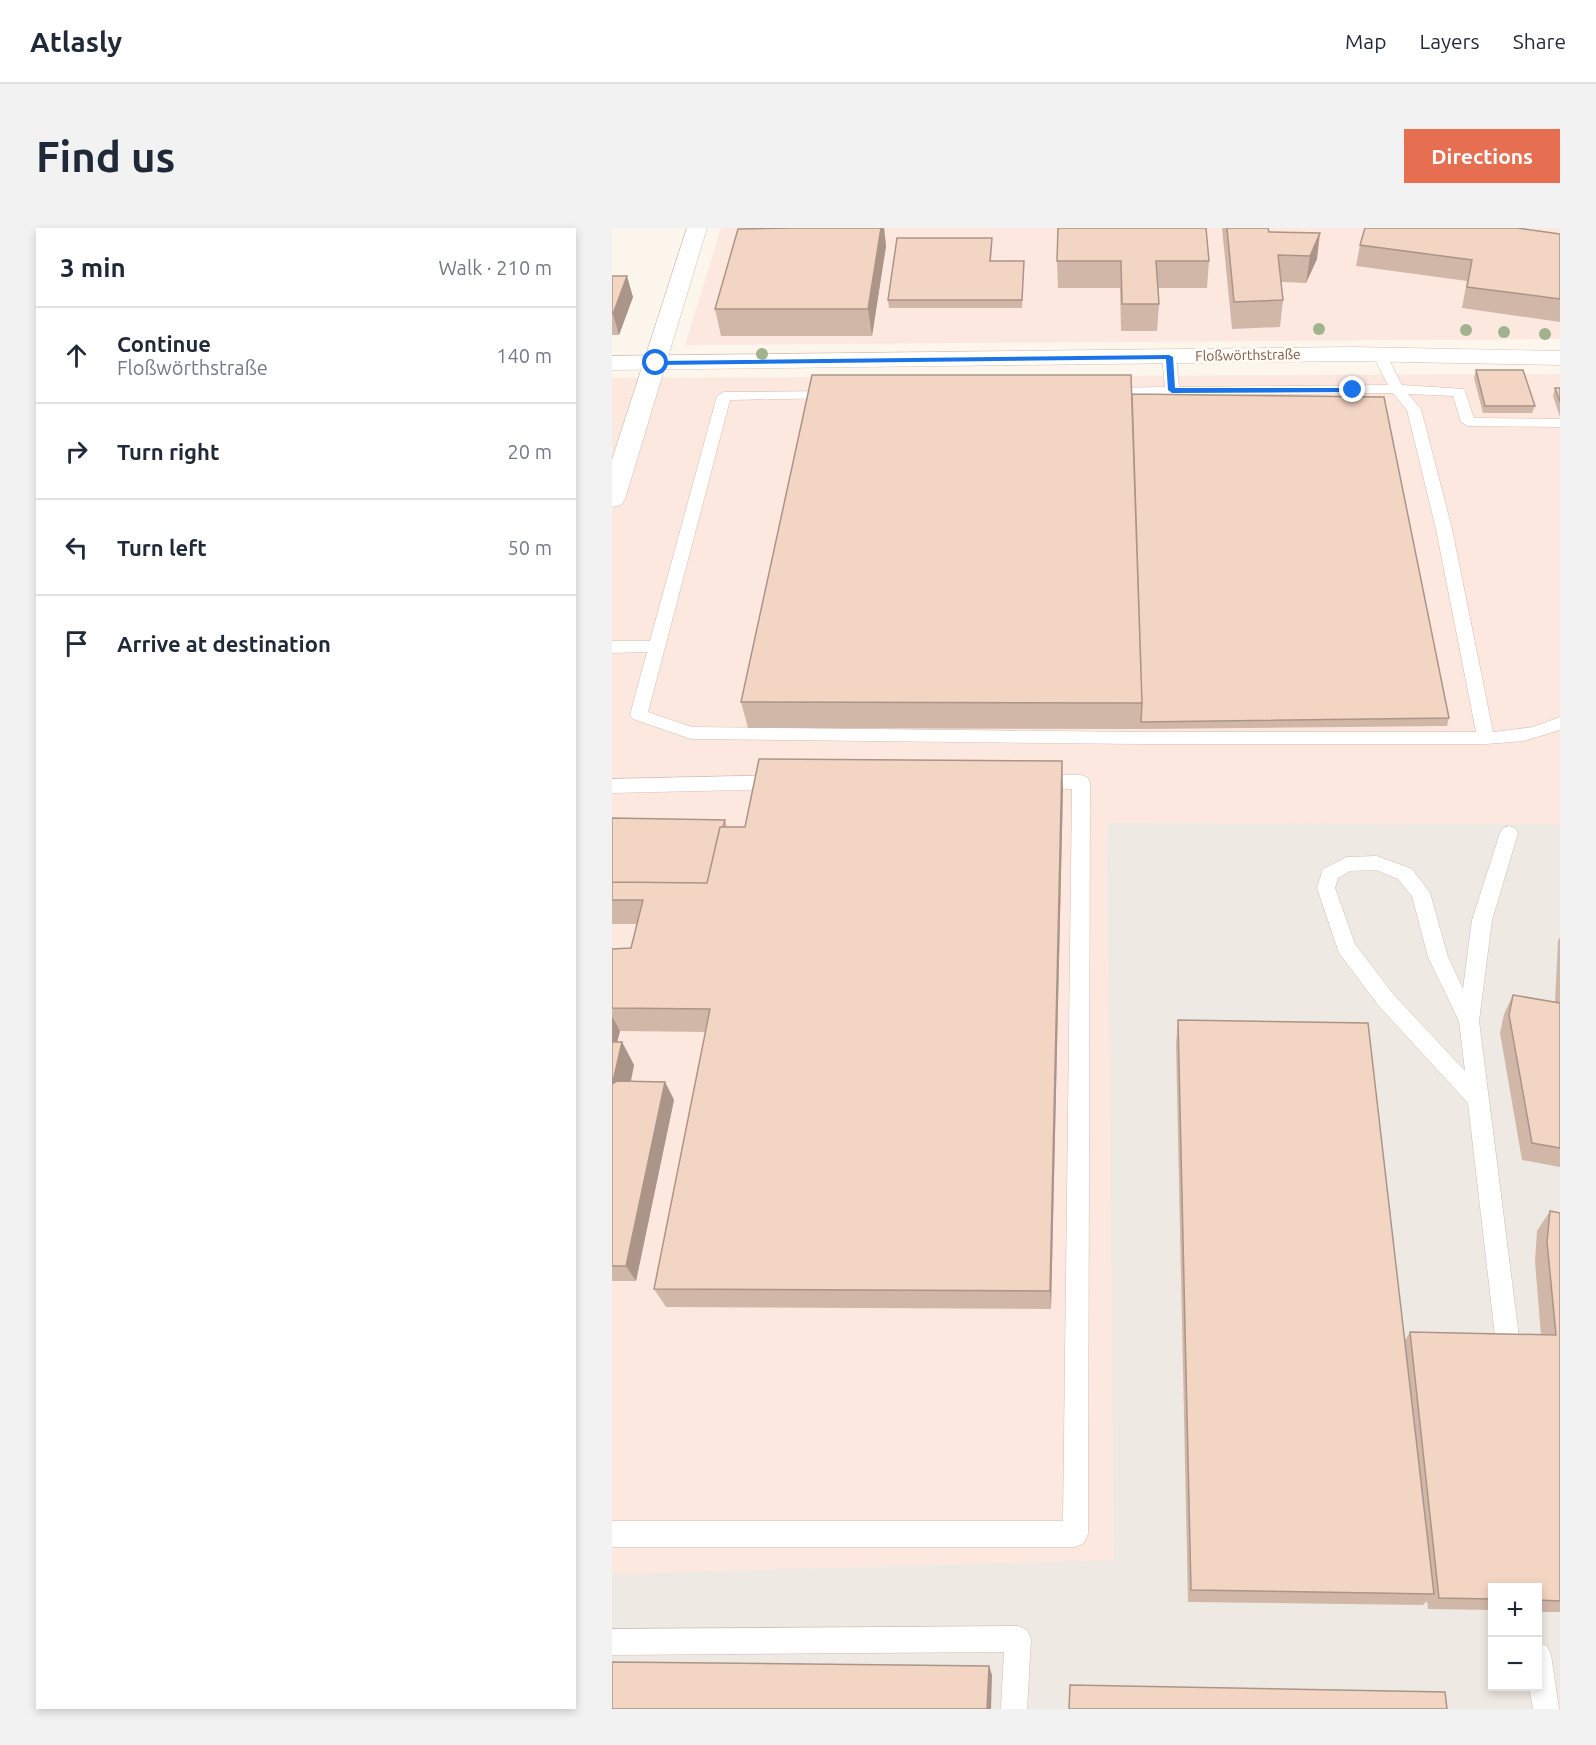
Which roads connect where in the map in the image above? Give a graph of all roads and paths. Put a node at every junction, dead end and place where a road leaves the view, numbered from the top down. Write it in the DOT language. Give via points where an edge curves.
graph roads {
  1 [pos="697,228"];
  2 [pos="1379,354"];
  3 [pos="1169,357"];
  4 [pos="1560,358"];
  5 [pos="612,363"];
  6 [pos="656,363"];
  7 [pos="1397,389"];
  8 [pos="1172,390"];
  9 [pos="1093,392"];
  10 [pos="843,394"];
  11 [pos="1560,423"];
  12 [pos="612,499"];
  13 [pos="657,646"];
  14 [pos="612,647"];
  15 [pos="1560,723"];
  16 [pos="1486,738"];
  17 [pos="799,782"];
  18 [pos="1010,782"];
  19 [pos="612,786"];
  20 [pos="1509,833"];
  21 [pos="1468,1021"];
  22 [pos="1479,1100"];
  23 [pos="1513,1386"];
  24 [pos="612,1534"];
  25 [pos="612,1642"];
  26 [pos="1542,1682"];
  27 [pos="1014,1709"];
  28 [pos="1546,1709"];
  1 -- 6 [label="main road"];
  2 -- 3 [label="main road, Floßwörthstraße"];
  2 -- 4 [label="main road, Floßwörthstraße"];
  2 -- 7 [label="lane"];
  3 -- 6 [label="main road, Floßwörthstraße"];
  3 -- 8 [label="lane"];
  5 -- 6 [label="main road, Floßwörthstraße"];
  6 -- 12 [label="main road"];
  7 -- 8 [label="lane"];
  7 -- 11 [label="lane" via="1459,392 1468,422"];
  7 -- 16 [label="lane" via="1414,409 1462,613"];
  8 -- 9 [label="lane"];
  10 -- 13 [label="lane" via="724,396"];
  13 -- 14 [label="lane"];
  13 -- 16 [label="lane" via="639,715 691,733"];
  15 -- 16 [label="lane" via="1513,738"];
  17 -- 19 [label="lane"];
  18 -- 24 [label="lane" via="1080,782 1075,1534"];
  20 -- 21 [label="lane" via="1482,920"];
  21 -- 22 [label="lane"];
  21 -- 22 [label="lane" via="1437,957 1421,893 1406,874 1377,863 1347,864 1330,874 1326,888 1346,947 1386,1000"];
  22 -- 23 [label="lane"];
  25 -- 27 [label="lane" via="1018,1639"];
  26 -- 28 [label="lane"];
}
